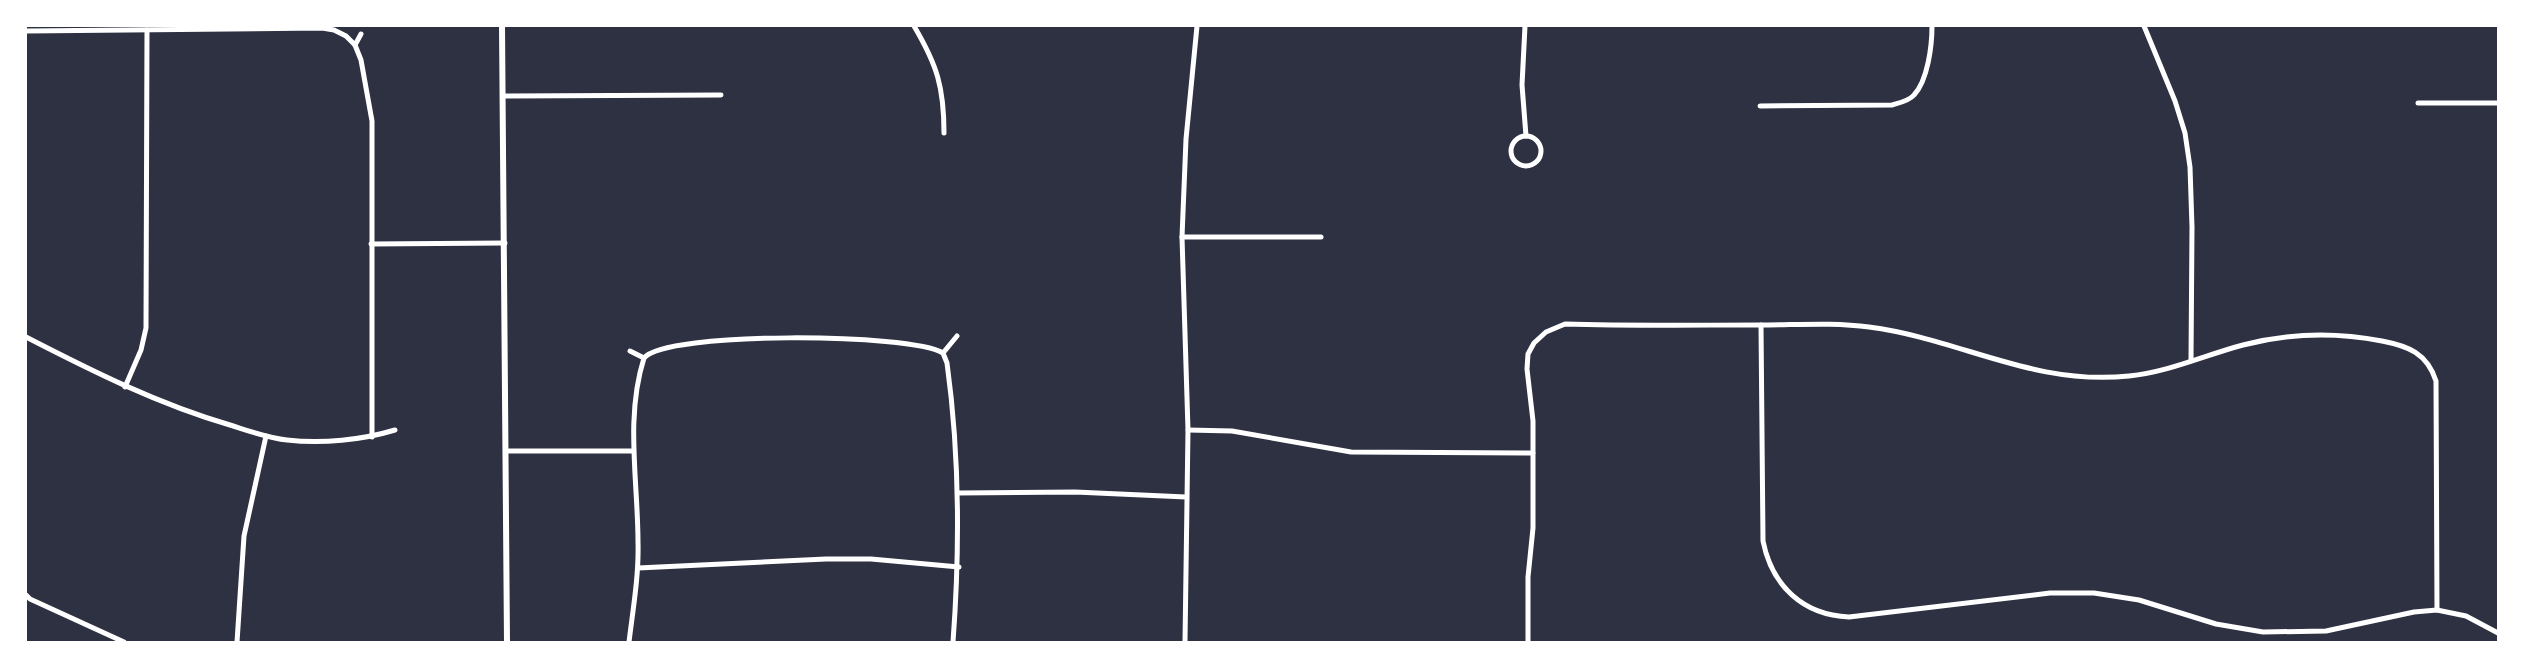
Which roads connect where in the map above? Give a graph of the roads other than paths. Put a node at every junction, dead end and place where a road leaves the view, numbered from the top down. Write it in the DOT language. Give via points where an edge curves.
graph roads {
  1 [pos="502,26"];
  2 [pos="914,26"];
  3 [pos="1197,26"];
  4 [pos="1525,26"];
  5 [pos="1932,26"];
  6 [pos="2144,26"];
  7 [pos="147,30"];
  8 [pos="26,31"];
  9 [pos="361,34"];
  10 [pos="355,45"];
  11 [pos="721,95"];
  12 [pos="502,96"];
  13 [pos="2418,103"];
  14 [pos="2499,103"];
  15 [pos="1760,106"];
  16 [pos="944,133"];
  17 [pos="1526,136"];
  18 [pos="1182,237"];
  19 [pos="1321,237"];
  20 [pos="505,243"];
  21 [pos="371,244"];
  22 [pos="1761,325"];
  23 [pos="957,336"];
  24 [pos="26,337"];
  25 [pos="630,351"];
  26 [pos="943,353"];
  27 [pos="644,358"];
  28 [pos="2192,361"];
  29 [pos="125,387"];
  30 [pos="395,430"];
  31 [pos="1188,430"];
  32 [pos="266,436"];
  33 [pos="372,437"];
  34 [pos="506,451"];
  35 [pos="633,451"];
  36 [pos="1533,453"];
  37 [pos="958,493"];
  38 [pos="1186,497"];
  39 [pos="959,567"];
  40 [pos="638,568"];
  41 [pos="26,595"];
  42 [pos="2437,610"];
  43 [pos="2499,633"];
  44 [pos="124,642"];
  45 [pos="237,642"];
  46 [pos="507,642"];
  47 [pos="629,642"];
  48 [pos="953,642"];
  49 [pos="1185,642"];
  50 [pos="1528,642"];
  1 -- 12 [label="street"];
  2 -- 16 [label="street" via="941,83"];
  3 -- 18 [label="street"];
  4 -- 17 [label="street" via="1522,85"];
  5 -- 15 [label="street" via="1928,63 1914,95 1892,105"];
  6 -- 28 [label="street" via="2175,101 2190,166"];
  7 -- 8 [label="street"];
  7 -- 10 [label="street" via="322,28 346,36"];
  7 -- 29 [label="street" via="146,328"];
  9 -- 10 [label="street"];
  10 -- 21 [label="street" via="373,135"];
  11 -- 12 [label="street"];
  12 -- 20 [label="street"];
  13 -- 14 [label="street"];
  17 -- 17 [label="street" via="1514,143 1512,152 1519,164 1528,166 1537,162 1542,152 1539,142"];
  18 -- 19 [label="street"];
  18 -- 31 [label="street"];
  20 -- 21 [label="street"];
  20 -- 34 [label="street"];
  21 -- 33 [label="street"];
  22 -- 28 [label="street" via="1885,329 2029,370 2072,377 2131,376"];
  22 -- 36 [label="street" via="1565,324 1546,332 1528,354"];
  22 -- 42 [label="street" via="1762,541 1772,572 1782,586 1817,612 1849,617 2050,593 2094,593 2139,600 2216,624 2295,633 2342,629"];
  23 -- 26 [label="street"];
  24 -- 29 [label="street"];
  25 -- 27 [label="street"];
  26 -- 27 [label="street" via="933,347 901,343 779,338 677,346 655,350"];
  26 -- 37 [label="street" via="953,406"];
  27 -- 35 [label="street"];
  28 -- 42 [label="street" via="2271,338 2304,334 2344,335 2404,345 2423,355 2436,381"];
  29 -- 32 [label="street"];
  30 -- 33 [label="street"];
  31 -- 36 [label="street" via="1232,431 1351,453"];
  31 -- 38 [label="street"];
  32 -- 33 [label="street" via="310,441"];
  32 -- 45 [label="street" via="244,536"];
  34 -- 35 [label="street"];
  34 -- 46 [label="street"];
  35 -- 40 [label="street"];
  36 -- 50 [label="street"];
  37 -- 38 [label="street" via="1075,492"];
  37 -- 39 [label="street"];
  38 -- 49 [label="street"];
  39 -- 40 [label="street" via="826,559"];
  39 -- 48 [label="street"];
  40 -- 47 [label="street"];
  41 -- 44 [label="street"];
  42 -- 43 [label="street" via="2466,616"];
}
